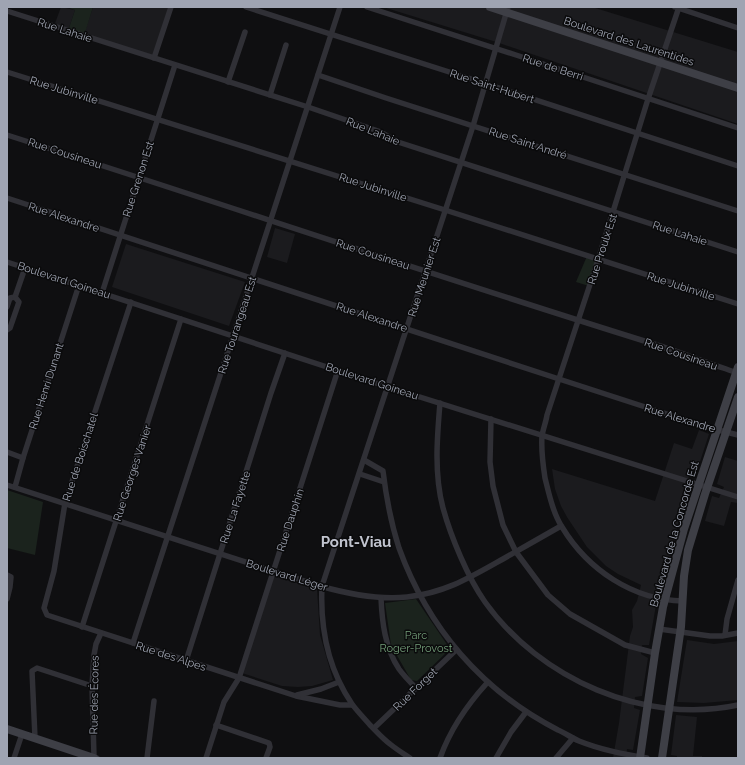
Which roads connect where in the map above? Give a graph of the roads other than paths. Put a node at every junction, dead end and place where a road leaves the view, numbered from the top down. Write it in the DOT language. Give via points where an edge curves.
graph roads {
  1 [pos="171,7"];
  2 [pos="246,7"];
  3 [pos="340,7"];
  4 [pos="367,7"];
  5 [pos="490,7"];
  6 [pos="678,7"];
  7 [pos="507,10"];
  8 [pos="7,11"];
  9 [pos="738,28"];
  10 [pos="245,32"];
  11 [pos="331,34"];
  12 [pos="286,45"];
  13 [pos="496,48"];
  14 [pos="154,58"];
  15 [pos="661,62"];
  16 [pos="175,65"];
  17 [pos="7,72"];
  18 [pos="318,75"];
  19 [pos="228,82"];
  20 [pos="485,83"];
  21 [pos="738,88"];
  22 [pos="270,95"];
  23 [pos="648,99"];
  24 [pos="308,107"];
  25 [pos="157,119"];
  26 [pos="473,126"];
  27 [pos="738,128"];
  28 [pos="638,133"];
  29 [pos="7,135"];
  30 [pos="290,161"];
  31 [pos="461,163"];
  32 [pos="738,166"];
  33 [pos="626,174"];
  34 [pos="139,177"];
  35 [pos="7,198"];
  36 [pos="445,210"];
  37 [pos="738,211"];
  38 [pos="614,212"];
  39 [pos="271,220"];
  40 [pos="120,235"];
  41 [pos="738,252"];
  42 [pos="598,260"];
  43 [pos="7,262"];
  44 [pos="25,268"];
  45 [pos="426,271"];
  46 [pos="252,278"];
  47 [pos="79,285"];
  48 [pos="102,293"];
  49 [pos="15,297"];
  50 [pos="131,302"];
  51 [pos="738,304"];
  52 [pos="7,307"];
  53 [pos="181,319"];
  54 [pos="578,321"];
  55 [pos="407,329"];
  56 [pos="7,330"];
  57 [pos="233,336"];
  58 [pos="285,353"];
  59 [pos="338,370"];
  60 [pos="737,371"];
  61 [pos="559,379"];
  62 [pos="736,383"];
  63 [pos="388,387"];
  64 [pos="738,397"];
  65 [pos="440,403"];
  66 [pos="491,419"];
  67 [pos="717,430"];
  68 [pos="726,432"];
  69 [pos="542,435"];
  70 [pos="738,435"];
  71 [pos="7,452"];
  72 [pos="23,458"];
  73 [pos="364,460"];
  74 [pos="360,474"];
  75 [pos="384,482"];
  76 [pos="7,485"];
  77 [pos="699,485"];
  78 [pos="15,487"];
  79 [pos="708,488"];
  80 [pos="738,497"];
  81 [pos="65,504"];
  82 [pos="117,520"];
  83 [pos="561,526"];
  84 [pos="168,536"];
  85 [pos="516,552"];
  86 [pos="220,553"];
  87 [pos="273,571"];
  88 [pos="7,575"];
  89 [pos="471,577"];
  90 [pos="738,580"];
  91 [pos="322,586"];
  92 [pos="420,594"];
  93 [pos="381,598"];
  94 [pos="7,599"];
  95 [pos="665,600"];
  96 [pos="684,601"];
  97 [pos="47,615"];
  98 [pos="82,627"];
  99 [pos="659,629"];
  100 [pos="681,632"];
  101 [pos="101,633"];
  102 [pos="738,633"];
  103 [pos="725,635"];
  104 [pos="133,644"];
  105 [pos="456,650"];
  106 [pos="655,653"];
  107 [pos="186,661"];
  108 [pos="239,678"];
  109 [pos="339,682"];
  110 [pos="487,682"];
  111 [pos="92,686"];
  112 [pos="416,688"];
  113 [pos="296,696"];
  114 [pos="154,701"];
  115 [pos="352,705"];
  116 [pos="647,705"];
  117 [pos="738,705"];
  118 [pos="670,708"];
  119 [pos="526,712"];
  120 [pos="216,724"];
  121 [pos="374,728"];
  122 [pos="7,729"];
  123 [pos="22,734"];
  124 [pos="35,738"];
  125 [pos="573,738"];
  126 [pos="14,758"];
  127 [pos="95,758"];
  128 [pos="147,758"];
  129 [pos="206,758"];
  130 [pos="266,758"];
  131 [pos="410,758"];
  132 [pos="440,758"];
  133 [pos="496,758"];
  134 [pos="556,758"];
  135 [pos="642,758"];
  136 [pos="662,758"];
  1 -- 14 [label="street"];
  2 -- 11 [label="street, Rue Saint-Hubert"];
  3 -- 11 [label="street, Rue Tourangeau Est"];
  4 -- 13 [label="street, Rue de Berri"];
  5 -- 7 [label="street, Boulevard des Laurentides"];
  6 -- 9 [label="street"];
  6 -- 15 [label="street, Rue Proulx Est"];
  7 -- 13 [label="street, Rue Meunier Est"];
  7 -- 15 [label="street, Boulevard des Laurentides"];
  8 -- 14 [label="street, Rue Lahaie"];
  10 -- 19 [label="street"];
  11 -- 18 [label="street, Rue Tourangeau Est"];
  11 -- 20 [label="street, Rue Saint-Hubert"];
  12 -- 22 [label="street"];
  13 -- 20 [label="street, Rue Meunier Est"];
  13 -- 23 [label="street, Rue de Berri"];
  14 -- 16 [label="street, Rue Lahaie"];
  15 -- 21 [label="street, Boulevard des Laurentides"];
  15 -- 23 [label="street, Rue Proulx Est"];
  16 -- 19 [label="street, Rue Lahaie"];
  16 -- 25 [label="street, Rue Grenon Est"];
  17 -- 25 [label="street, Rue Jubinville"];
  18 -- 24 [label="street, Rue Tourangeau Est"];
  18 -- 26 [label="street, Rue Saint André"];
  19 -- 22 [label="street, Rue Lahaie"];
  20 -- 26 [label="street, Rue Meunier Est"];
  20 -- 28 [label="street, Rue Saint-Hubert"];
  22 -- 24 [label="street, Rue Lahaie"];
  23 -- 27 [label="street, Rue de Berri"];
  23 -- 28 [label="street, Rue Proulx Est"];
  24 -- 30 [label="street, Rue Tourangeau Est"];
  24 -- 31 [label="street, Rue Lahaie"];
  25 -- 30 [label="street, Rue Jubinville"];
  25 -- 34 [label="street, Rue Grenon Est"];
  26 -- 31 [label="street, Rue Meunier Est"];
  26 -- 33 [label="street, Rue Saint André"];
  28 -- 32 [label="street, Rue Saint-Hubert"];
  28 -- 33 [label="street, Rue Proulx Est"];
  29 -- 34 [label="street, Rue Cousineau"];
  30 -- 36 [label="street, Rue Jubinville"];
  30 -- 39 [label="street, Rue Tourangeau Est"];
  31 -- 36 [label="street, Rue Meunier Est"];
  31 -- 38 [label="street, Rue Lahaie"];
  33 -- 37 [label="street, Rue Saint André"];
  33 -- 38 [label="street, Rue Proulx Est"];
  34 -- 39 [label="street, Rue Cousineau"];
  34 -- 40 [label="street, Rue Grenon Est"];
  35 -- 40 [label="street, Rue Alexandre"];
  36 -- 42 [label="street, Rue Jubinville"];
  36 -- 45 [label="street, Rue Meunier Est"];
  38 -- 41 [label="street, Rue Lahaie"];
  38 -- 42 [label="street, Rue Proulx Est"];
  39 -- 45 [label="street, Rue Cousineau"];
  39 -- 46 [label="street, Rue Tourangeau Est"];
  40 -- 46 [label="street, Rue Alexandre"];
  40 -- 48 [label="street, Rue Grenon Est"];
  42 -- 51 [label="street, Rue Jubinville"];
  42 -- 54 [label="street, Rue Proulx Est"];
  43 -- 44 [label="street, Boulevard Goineau"];
  44 -- 47 [label="street, Boulevard Goineau"];
  44 -- 49 [label="street"];
  45 -- 54 [label="street, Rue Cousineau"];
  45 -- 55 [label="street, Rue Meunier Est"];
  46 -- 55 [label="street, Rue Alexandre"];
  46 -- 57 [label="street, Rue Tourangeau Est"];
  47 -- 48 [label="street, Boulevard Goineau"];
  47 -- 72 [label="street, Rue Henri Dunant"];
  48 -- 50 [label="street, Boulevard Goineau"];
  49 -- 52 [label="street" via="10,298"];
  49 -- 56 [label="street" via="19,302"];
  50 -- 53 [label="street, Boulevard Goineau"];
  50 -- 81 [label="street, Rue de Boischatel"];
  53 -- 57 [label="street, Boulevard Goineau"];
  53 -- 82 [label="street, Rue Georges Vanier"];
  54 -- 60 [label="street, Rue Cousineau"];
  54 -- 61 [label="street, Rue Proulx Est"];
  55 -- 61 [label="street, Rue Alexandre"];
  55 -- 63 [label="street, Rue Meunier Est"];
  57 -- 58 [label="street, Boulevard Goineau"];
  57 -- 84 [label="street, Rue Tourangeau Est"];
  58 -- 59 [label="street, Boulevard Goineau"];
  58 -- 86 [label="street, Rue La Fayette"];
  59 -- 63 [label="street, Boulevard Goineau"];
  59 -- 87 [label="street, Rue Dauphin"];
  60 -- 62 [label="street, Boulevard de la Concorde Est"];
  61 -- 67 [label="street, Rue Alexandre"];
  61 -- 69 [label="street, Rue Proulx Est"];
  62 -- 67 [label="street, Boulevard de la Concorde Est"];
  63 -- 65 [label="street, Boulevard Goineau"];
  63 -- 73 [label="street, Rue Meunier Est"];
  64 -- 68 [label="street, Boulevard de la Concorde Est"];
  65 -- 66 [label="street, Boulevard Goineau"];
  65 -- 89 [label="street" via="436,455 443,508 457,549"];
  66 -- 69 [label="street, Boulevard Goineau"];
  66 -- 85 [label="street" via="490,462 493,486 503,525"];
  67 -- 68 [label="street, Rue Alexandre"];
  67 -- 77 [label="street, Boulevard de la Concorde Est"];
  68 -- 70 [label="street, Rue Alexandre"];
  68 -- 79 [label="street, Boulevard de la Concorde Est"];
  69 -- 77 [label="street, Boulevard Goineau"];
  69 -- 83 [label="street, Rue Proulx Est" via="548,490"];
  71 -- 72 [label="street"];
  72 -- 78 [label="street, Rue Henri Dunant"];
  73 -- 74 [label="street, Rue Meunier Est"];
  73 -- 75 [label="street" via="383,471"];
  74 -- 75 [label="street"];
  74 -- 91 [label="street, Rue Meunier Est"];
  75 -- 92 [label="street" via="399,548"];
  76 -- 78 [label="street, Boulevard Léger"];
  77 -- 79 [label="street, Boulevard Goineau"];
  77 -- 95 [label="street, Boulevard de la Concorde Est"];
  78 -- 81 [label="street, Boulevard Léger"];
  79 -- 80 [label="street, Boulevard Goineau"];
  79 -- 96 [label="street, Boulevard de la Concorde Est" via="688,550"];
  81 -- 82 [label="street, Boulevard Léger"];
  81 -- 97 [label="street, Rue de Boischatel" via="54,571 44,608"];
  82 -- 84 [label="street, Boulevard Léger"];
  82 -- 98 [label="street, Rue Georges Vanier"];
  83 -- 85 [label="street, Boulevard Léger"];
  83 -- 95 [label="street, Rue Proulx Est" via="580,551 609,577 625,588"];
  84 -- 86 [label="street, Boulevard Léger"];
  84 -- 104 [label="street, Rue Tourangeau Est"];
  85 -- 89 [label="street, Boulevard Léger"];
  85 -- 106 [label="street" via="548,595 570,614 625,645"];
  86 -- 87 [label="street, Boulevard Léger"];
  86 -- 107 [label="street, Rue La Fayette"];
  87 -- 91 [label="street, Boulevard Léger"];
  87 -- 108 [label="street, Rue Dauphin"];
  88 -- 94 [label="street" via="11,577"];
  89 -- 92 [label="street, Boulevard Léger" via="435,592"];
  89 -- 116 [label="street" via="484,601 498,618 520,642 541,659 603,692"];
  90 -- 103 [label="street"];
  91 -- 93 [label="street, Boulevard Léger"];
  91 -- 109 [label="street, Rue Meunier Est" via="324,633"];
  92 -- 93 [label="street, Boulevard Léger"];
  92 -- 105 [label="street"];
  93 -- 112 [label="street" via="383,625 391,653 399,669"];
  95 -- 96 [label="street, Rue Proulx Est"];
  95 -- 99 [label="street, Boulevard de la Concorde Est"];
  96 -- 100 [label="street, Boulevard de la Concorde Est"];
  97 -- 98 [label="street, Rue des Alpes"];
  98 -- 101 [label="street, Rue des Alpes"];
  99 -- 100 [label="street"];
  99 -- 106 [label="street, Boulevard de la Concorde Est"];
  100 -- 103 [label="street" via="706,636"];
  100 -- 118 [label="street, Boulevard de la Concorde Est"];
  101 -- 104 [label="street, Rue des Alpes"];
  101 -- 111 [label="street, Rue des Écores" via="94,655"];
  102 -- 103 [label="street"];
  104 -- 107 [label="street, Rue des Alpes"];
  105 -- 110 [label="street"];
  105 -- 112 [label="street, Rue Forget"];
  106 -- 116 [label="street, Boulevard de la Concorde Est"];
  107 -- 108 [label="street, Rue des Alpes"];
  108 -- 113 [label="street, Rue des Alpes"];
  108 -- 120 [label="street, Rue Dauphin" via="224,702"];
  109 -- 113 [label="street"];
  109 -- 115 [label="street, Rue Meunier Est"];
  110 -- 119 [label="street"];
  110 -- 132 [label="street" via="452,730"];
  111 -- 124 [label="street" via="37,668 32,671"];
  111 -- 127 [label="street, Rue des Écores"];
  112 -- 121 [label="street, Rue Forget"];
  113 -- 115 [label="street, Rue des Alpes"];
  114 -- 128 [label="street"];
  115 -- 121 [label="street, Rue Meunier Est"];
  116 -- 118 [label="street"];
  116 -- 135 [label="street, Boulevard de la Concorde Est"];
  117 -- 118 [label="street" via="704,709"];
  118 -- 136 [label="street, Boulevard de la Concorde Est"];
  119 -- 125 [label="street"];
  119 -- 133 [label="street"];
  120 -- 129 [label="street, Rue Dauphin"];
  120 -- 130 [label="street" via="269,743"];
  121 -- 131 [label="street, Rue Meunier Est" via="390,744"];
  122 -- 123 [label="street"];
  123 -- 124 [label="street"];
  123 -- 126 [label="street"];
  124 -- 127 [label="street"];
  125 -- 134 [label="street"];
  125 -- 135 [label="street"];
}
